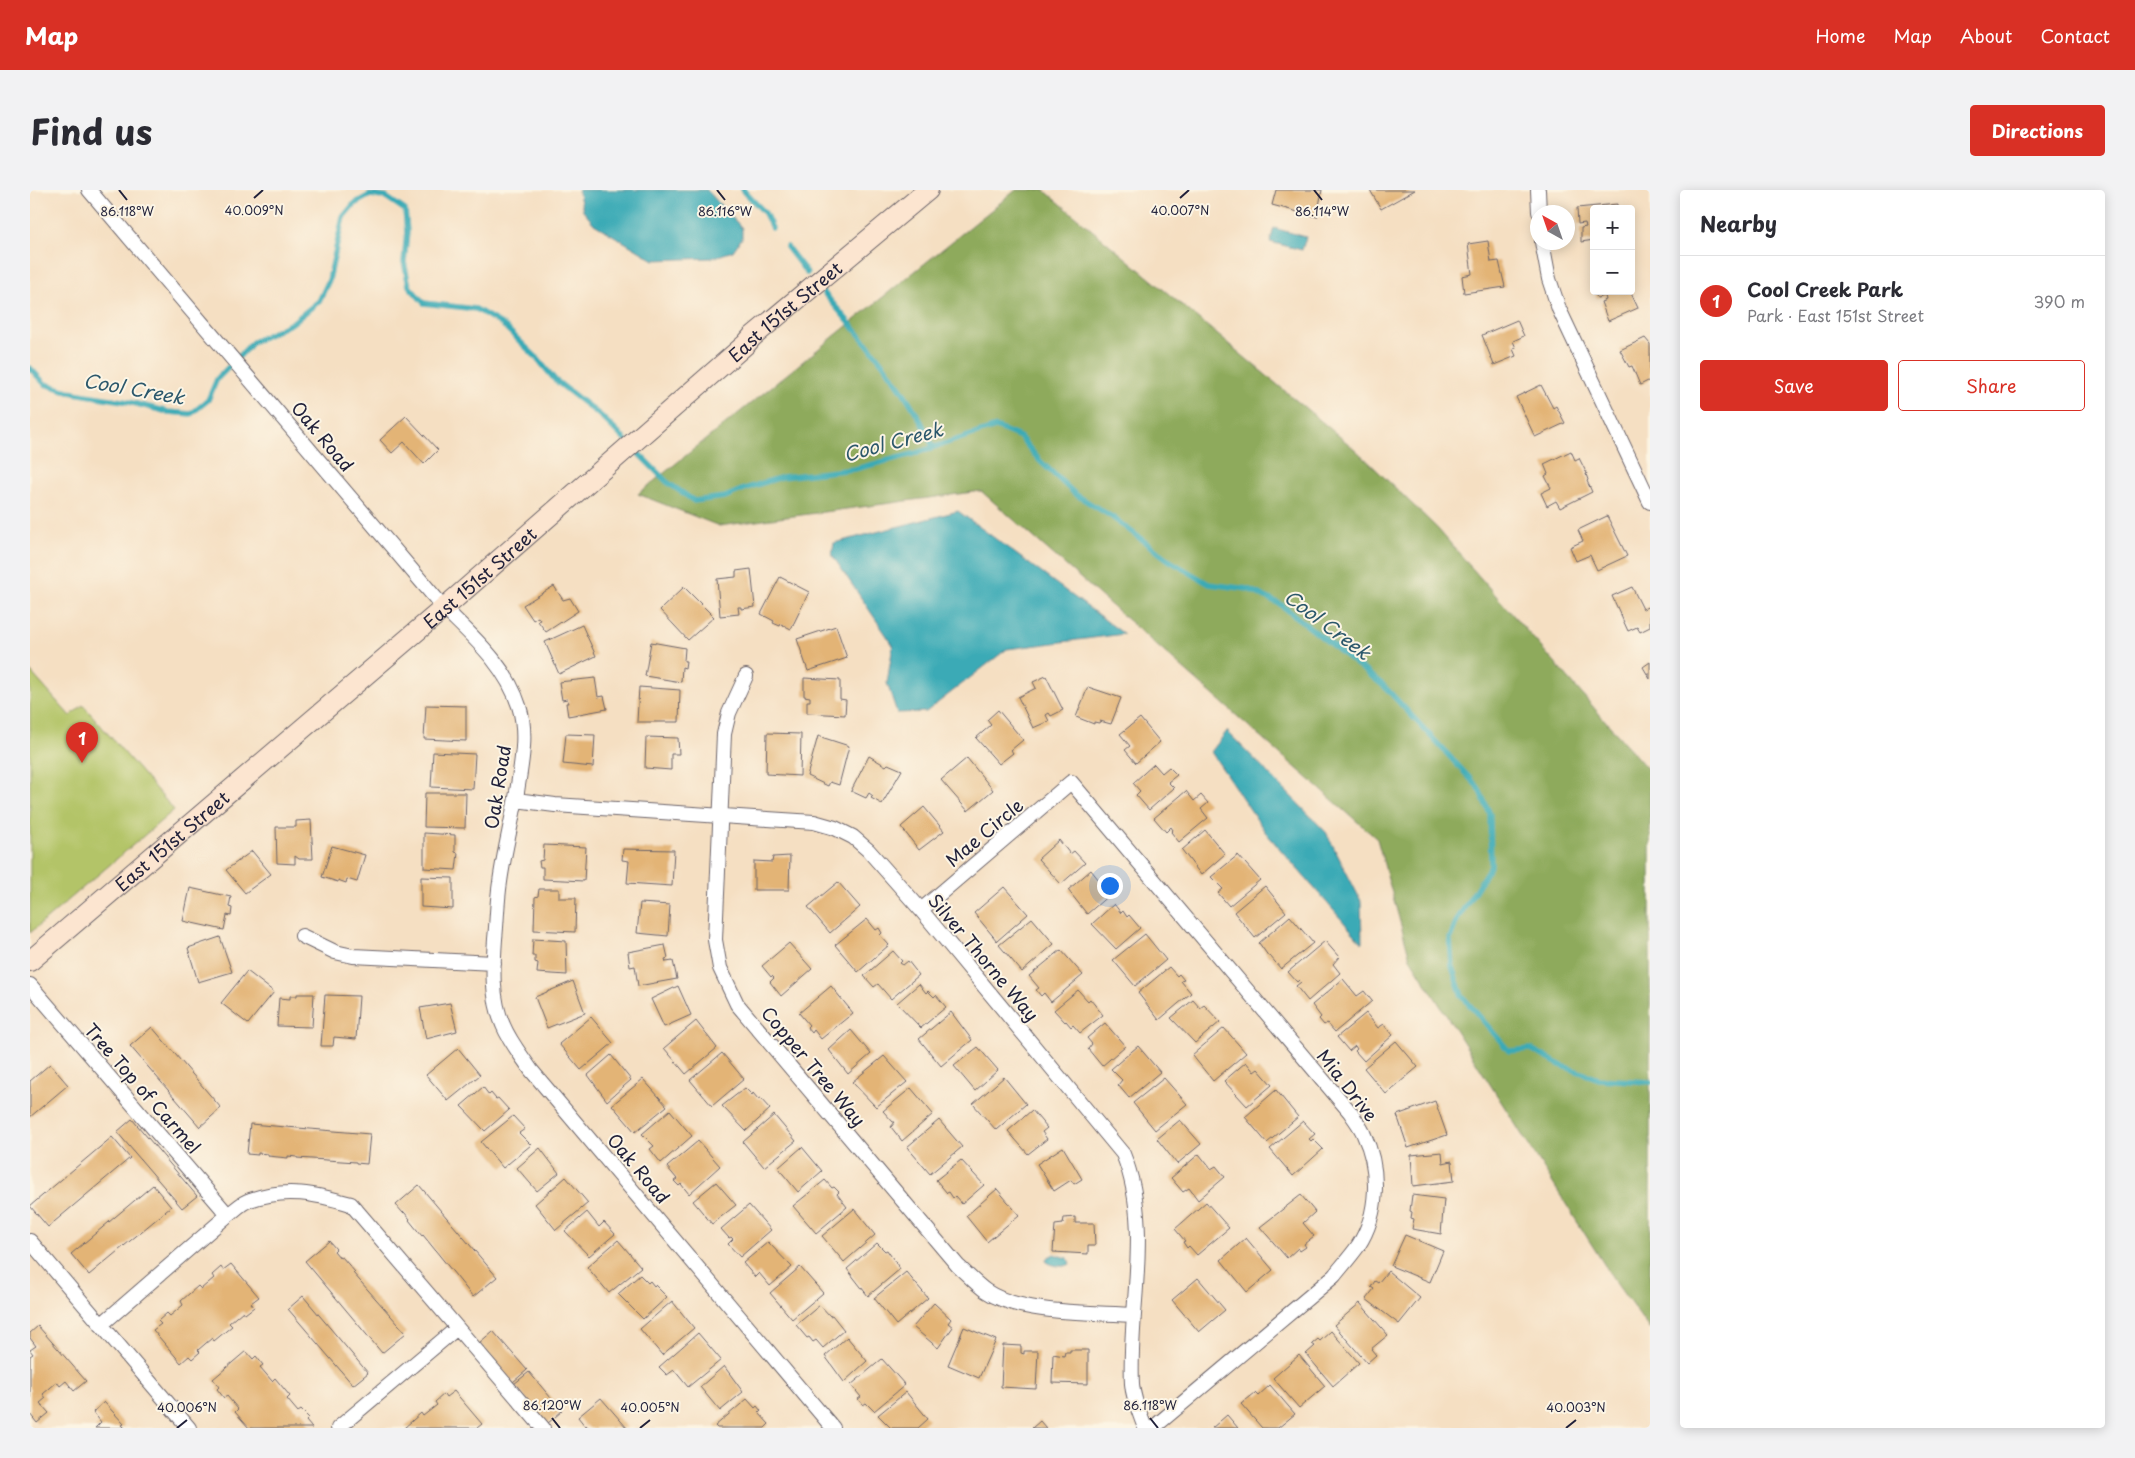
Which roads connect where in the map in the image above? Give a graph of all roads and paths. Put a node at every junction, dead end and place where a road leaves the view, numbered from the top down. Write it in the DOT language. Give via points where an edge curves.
graph roads {
  1 [pos="89,190"];
  2 [pos="928,190"];
  3 [pos="1538,190"];
  4 [pos="1539,205"];
  5 [pos="1543,250"];
  6 [pos="1650,502"];
  7 [pos="444,608"];
  8 [pos="746,676"];
  9 [pos="1071,782"];
  10 [pos="516,800"];
  11 [pos="720,814"];
  12 [pos="921,910"];
  13 [pos="302,936"];
  14 [pos="30,961"];
  15 [pos="494,963"];
  16 [pos="30,985"];
  17 [pos="228,1215"];
  18 [pos="30,1241"];
  19 [pos="1134,1315"];
  20 [pos="101,1325"];
  21 [pos="457,1328"];
  22 [pos="189,1428"];
  23 [pos="338,1428"];
  24 [pos="543,1428"];
  25 [pos="833,1428"];
  26 [pos="1145,1428"];
  27 [pos="1153,1428"];
  1 -- 7 [label="street, Oak Road"];
  2 -- 7 [label="street, East 151st Street" via="752,337"];
  3 -- 4 [label="street"];
  5 -- 6 [label="street" via="1559,308"];
  7 -- 10 [label="street, Oak Road" via="502,670 520,707 524,730 523,754"];
  7 -- 14 [label="street, East 151st Street"];
  8 -- 11 [label="street, Copper Tree Way" via="729,713 724,734"];
  9 -- 12 [label="street, Mae Circle"];
  9 -- 27 [label="street, Mia Drive" via="1350,1112 1364,1135 1373,1160 1376,1190 1369,1224 1358,1246 1334,1276"];
  10 -- 11 [label="street, Silver Thorne Way"];
  10 -- 15 [label="street, Oak Road" via="500,882"];
  11 -- 12 [label="street, Silver Thorne Way" via="792,819 835,828 868,850"];
  11 -- 19 [label="street, Copper Tree Way" via="715,940 720,968 737,1004 958,1266 987,1292 1013,1303 1043,1310"];
  12 -- 19 [label="street, Silver Thorne Way" via="1123,1154 1135,1194 1138,1222"];
  13 -- 15 [label="street" via="335,952 353,956"];
  15 -- 25 [label="street, Oak Road" via="496,1004 512,1044"];
  16 -- 17 [label="street, Tree Top of Carmel"];
  17 -- 20 [label="street"];
  17 -- 21 [label="street" via="249,1200 285,1191 324,1196 351,1204"];
  18 -- 20 [label="street"];
  19 -- 26 [label="street, Silver Thorne Way" via="1132,1385"];
  20 -- 22 [label="street"];
  21 -- 23 [label="street"];
  21 -- 24 [label="street"];
}
